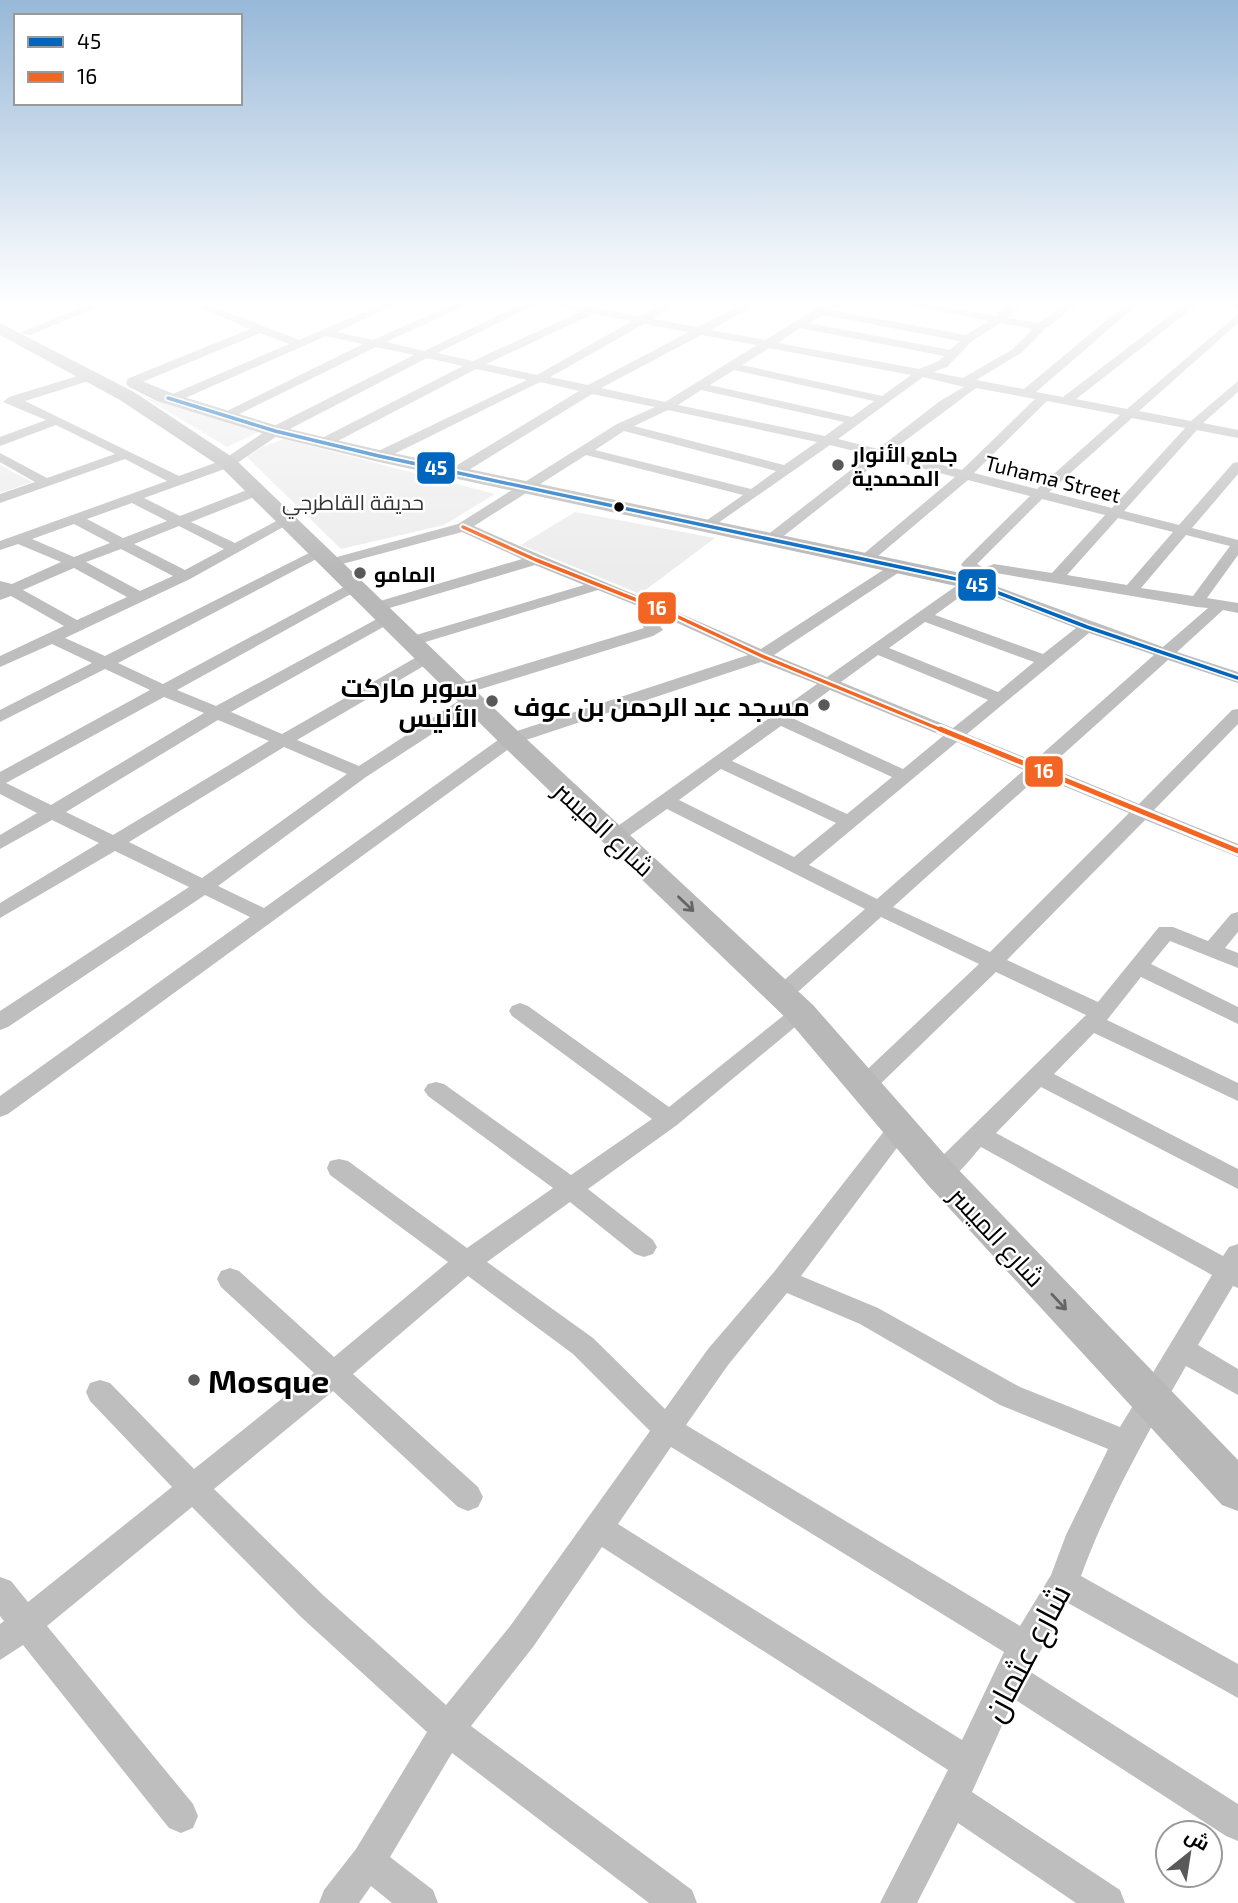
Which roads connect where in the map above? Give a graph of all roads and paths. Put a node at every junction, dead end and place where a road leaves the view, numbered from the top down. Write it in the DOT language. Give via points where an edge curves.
graph roads {
  1 [pos="36,393"];
  2 [pos="121,393"];
  3 [pos="157,393"];
  4 [pos="186,393"];
  5 [pos="274,393"];
  6 [pos="349,393"];
  7 [pos="421,393"];
  8 [pos="510,393"];
  9 [pos="584,393"];
  10 [pos="603,393"];
  11 [pos="688,393"];
  12 [pos="729,393"];
  13 [pos="853,393"];
  14 [pos="895,393"];
  15 [pos="963,393"];
  16 [pos="1031,393"];
  17 [pos="1076,393"];
  18 [pos="1154,393"];
  19 [pos="1229,393"];
  20 [pos="1045,396"];
  21 [pos="172,399"];
  22 [pos="885,400"];
  23 [pos="1067,400"];
  24 [pos="6,402"];
  25 [pos="667,406"];
  26 [pos="1132,413"];
  27 [pos="227,416"];
  28 [pos="57,420"];
  29 [pos="855,421"];
  30 [pos="1194,425"];
  31 [pos="622,427"];
  32 [pos="275,430"];
  33 [pos="1238,434"];
  34 [pos="826,440"];
  35 [pos="0,442"];
  36 [pos="325,442"];
  37 [pos="584,451"];
  38 [pos="128,454"];
  39 [pos="878,455"];
  40 [pos="379,456"];
  41 [pos="0,457"];
  42 [pos="228,463"];
  43 [pos="1238,466"];
  44 [pos="784,469"];
  45 [pos="454,473"];
  46 [pos="964,476"];
  47 [pos="178,481"];
  48 [pos="47,483"];
  49 [pos="525,487"];
  50 [pos="257,491"];
  51 [pos="752,493"];
  52 [pos="1038,495"];
  53 [pos="133,498"];
  54 [pos="0,499"];
  55 [pos="1115,513"];
  56 [pos="75,519"];
  57 [pos="287,521"];
  58 [pos="180,523"];
  59 [pos="708,526"];
  60 [pos="463,527"];
  61 [pos="1184,531"];
  62 [pos="771,538"];
  63 [pos="18,539"];
  64 [pos="125,544"];
  65 [pos="1238,545"];
  66 [pos="0,546"];
  67 [pos="233,548"];
  68 [pos="325,557"];
  69 [pos="866,559"];
  70 [pos="536,560"];
  71 [pos="74,562"];
  72 [pos="899,566"];
  73 [pos="185,576"];
  74 [pos="977,578"];
  75 [pos="1056,578"];
  76 [pos="599,584"];
  77 [pos="355,586"];
  78 [pos="4,589"];
  79 [pos="1131,590"];
  80 [pos="139,597"];
  81 [pos="1197,602"];
  82 [pos="1229,607"];
  83 [pos="382,613"];
  84 [pos="674,615"];
  85 [pos="924,616"];
  86 [pos="77,627"];
  87 [pos="1087,627"];
  88 [pos="52,638"];
  89 [pos="0,645"];
  90 [pos="420,649"];
  91 [pos="877,649"];
  92 [pos="1166,654"];
  93 [pos="762,656"];
  94 [pos="8,658"];
  95 [pos="1046,661"];
  96 [pos="104,663"];
  97 [pos="1238,678"];
  98 [pos="829,683"];
  99 [pos="163,690"];
  100 [pos="467,694"];
  101 [pos="1001,699"];
  102 [pos="217,713"];
  103 [pos="1238,715"];
  104 [pos="0,717"];
  105 [pos="779,719"];
  106 [pos="957,736"];
  107 [pos="511,739"];
  108 [pos="287,740"];
  109 [pos="720,762"];
  110 [pos="1037,768"];
  111 [pos="360,773"];
  112 [pos="906,777"];
  113 [pos="0,779"];
  114 [pos="0,787"];
  115 [pos="666,801"];
  116 [pos="1143,812"];
  117 [pos="50,813"];
  118 [pos="850,821"];
  119 [pos="615,837"];
  120 [pos="0,842"];
  121 [pos="117,843"];
  122 [pos="1238,851"];
  123 [pos="795,866"];
  124 [pos="203,887"];
  125 [pos="879,908"];
  126 [pos="0,912"];
  127 [pos="266,917"];
  128 [pos="1238,919"];
  129 [pos="1212,950"];
  130 [pos="1238,961"];
  131 [pos="993,962"];
  132 [pos="1139,967"];
  133 [pos="791,1004"];
  134 [pos="520,1011"];
  135 [pos="1238,1016"];
  136 [pos="1096,1017"];
  137 [pos="0,1022"];
  138 [pos="1038,1076"];
  139 [pos="864,1086"];
  140 [pos="436,1090"];
  141 [pos="1238,1093"];
  142 [pos="0,1108"];
  143 [pos="669,1119"];
  144 [pos="900,1127"];
  145 [pos="979,1135"];
  146 [pos="339,1168"];
  147 [pos="940,1174"];
  148 [pos="1238,1180"];
  149 [pos="569,1187"];
  150 [pos="644,1247"];
  151 [pos="466,1263"];
  152 [pos="1235,1267"];
  153 [pos="230,1279"];
  154 [pos="783,1280"];
  155 [pos="1180,1349"];
  156 [pos="335,1373"];
  157 [pos="1238,1383"];
  158 [pos="100,1392"];
  159 [pos="1150,1400"];
  160 [pos="667,1429"];
  161 [pos="1126,1443"];
  162 [pos="193,1488"];
  163 [pos="1238,1491"];
  164 [pos="468,1497"];
  165 [pos="599,1528"];
  166 [pos="1063,1583"];
  167 [pos="0,1592"];
  168 [pos="25,1624"];
  169 [pos="0,1644"];
  170 [pos="1024,1646"];
  171 [pos="1008,1676"];
  172 [pos="1238,1682"];
  173 [pos="448,1728"];
  174 [pos="969,1764"];
  175 [pos="952,1799"];
  176 [pos="181,1816"];
  177 [pos="1238,1824"];
  178 [pos="368,1861"];
  179 [pos="337,1903"];
  180 [pos="420,1903"];
  181 [pos="679,1903"];
  182 [pos="898,1903"];
  183 [pos="1107,1903"];
  1 -- 24 [label="street"];
  2 -- 42 [label="main road, شارع الميسر"];
  3 -- 21 [label="main road"];
  4 -- 21 [label="street"];
  5 -- 27 [label="street"];
  6 -- 32 [label="street"];
  7 -- 36 [label="street"];
  8 -- 40 [label="street"];
  9 -- 45 [label="street"];
  10 -- 25 [label="street, Tuhama Street"];
  11 -- 25 [label="street"];
  12 -- 29 [label="street"];
  13 -- 22 [label="street"];
  14 -- 22 [label="street"];
  15 -- 39 [label="street"];
  16 -- 20 [label="street"];
  17 -- 23 [label="street"];
  18 -- 26 [label="street"];
  19 -- 30 [label="street"];
  20 -- 23 [label="street"];
  20 -- 46 [label="street"];
  21 -- 27 [label="main road"];
  22 -- 29 [label="street"];
  23 -- 26 [label="street"];
  24 -- 28 [label="street"];
  25 -- 31 [label="street"];
  25 -- 34 [label="street, Tuhama Street"];
  26 -- 30 [label="street"];
  26 -- 52 [label="street"];
  27 -- 32 [label="main road"];
  28 -- 35 [label="street"];
  28 -- 38 [label="street"];
  29 -- 34 [label="street"];
  30 -- 33 [label="street"];
  30 -- 55 [label="street"];
  31 -- 37 [label="street"];
  31 -- 44 [label="street"];
  32 -- 36 [label="main road"];
  32 -- 42 [label="street"];
  34 -- 39 [label="street, Tuhama Street"];
  34 -- 44 [label="street"];
  36 -- 40 [label="main road"];
  37 -- 49 [label="street"];
  37 -- 51 [label="street"];
  38 -- 47 [label="street"];
  38 -- 48 [label="street"];
  39 -- 46 [label="street, Tuhama Street"];
  39 -- 62 [label="street"];
  40 -- 45 [label="main road"];
  41 -- 48 [label="street"];
  42 -- 47 [label="street"];
  42 -- 50 [label="main road, شارع الميسر"];
  43 -- 61 [label="street"];
  44 -- 51 [label="street"];
  45 -- 49 [label="main road"];
  46 -- 52 [label="street, Tuhama Street"];
  46 -- 69 [label="street"];
  47 -- 53 [label="street"];
  48 -- 54 [label="street"];
  49 -- 59 [label="main road"];
  49 -- 60 [label="street"];
  50 -- 57 [label="main road, شارع الميسر"];
  50 -- 58 [label="street"];
  51 -- 59 [label="street"];
  52 -- 55 [label="street, Tuhama Street"];
  52 -- 74 [label="street" via="968,565"];
  53 -- 56 [label="street"];
  53 -- 58 [label="street"];
  55 -- 61 [label="street, Tuhama Street"];
  55 -- 75 [label="street"];
  56 -- 63 [label="street"];
  56 -- 64 [label="street"];
  57 -- 67 [label="street"];
  57 -- 68 [label="main road, شارع الميسر"];
  58 -- 64 [label="street"];
  58 -- 67 [label="street"];
  59 -- 62 [label="main road"];
  60 -- 68 [label="street"];
  60 -- 70 [label="street"];
  61 -- 65 [label="street, Tuhama Street"];
  61 -- 79 [label="street"];
  62 -- 69 [label="main road"];
  63 -- 66 [label="street"];
  63 -- 71 [label="street"];
  64 -- 71 [label="street"];
  64 -- 73 [label="street"];
  65 -- 81 [label="street"];
  67 -- 73 [label="street"];
  68 -- 77 [label="main road, شارع الميسر"];
  68 -- 96 [label="street"];
  69 -- 72 [label="main road"];
  70 -- 76 [label="street"];
  70 -- 83 [label="street"];
  71 -- 78 [label="street"];
  71 -- 80 [label="street"];
  72 -- 74 [label="main road"];
  72 -- 93 [label="street"];
  73 -- 80 [label="street"];
  74 -- 75 [label="street" via="994,568"];
  74 -- 85 [label="street"];
  74 -- 87 [label="street"];
  75 -- 79 [label="street"];
  76 -- 84 [label="street"];
  76 -- 90 [label="street"];
  77 -- 83 [label="main road, شارع الميسر"];
  77 -- 99 [label="street"];
  78 -- 86 [label="street"];
  79 -- 81 [label="street"];
  80 -- 86 [label="street"];
  81 -- 82 [label="street"];
  82 -- 92 [label="street"];
  83 -- 90 [label="main road, شارع الميسر"];
  83 -- 102 [label="street"];
  84 -- 93 [label="street"];
  84 -- 100 [label="street" via="649,624 655,630"];
  85 -- 91 [label="street"];
  85 -- 95 [label="street"];
  86 -- 88 [label="street"];
  87 -- 92 [label="street"];
  87 -- 95 [label="street"];
  88 -- 94 [label="street"];
  88 -- 96 [label="street"];
  89 -- 94 [label="street"];
  90 -- 100 [label="main road, شارع الميسر"];
  90 -- 108 [label="street"];
  91 -- 98 [label="street"];
  91 -- 101 [label="street"];
  92 -- 97 [label="street"];
  92 -- 110 [label="street"];
  93 -- 98 [label="street"];
  93 -- 107 [label="street"];
  95 -- 101 [label="street"];
  96 -- 99 [label="street"];
  96 -- 104 [label="street"];
  98 -- 105 [label="street"];
  98 -- 106 [label="street"];
  99 -- 102 [label="street"];
  99 -- 113 [label="street"];
  100 -- 107 [label="main road, شارع الميسر"];
  100 -- 111 [label="street"];
  101 -- 106 [label="street"];
  102 -- 108 [label="street"];
  102 -- 117 [label="street"];
  103 -- 116 [label="street"];
  105 -- 109 [label="street"];
  105 -- 112 [label="street"];
  106 -- 110 [label="street"];
  106 -- 112 [label="street"];
  107 -- 119 [label="main road, شارع الميسر"];
  107 -- 127 [label="street"];
  108 -- 111 [label="street"];
  108 -- 121 [label="street"];
  109 -- 115 [label="street"];
  109 -- 118 [label="street"];
  110 -- 116 [label="street"];
  110 -- 125 [label="street"];
  111 -- 124 [label="street"];
  112 -- 118 [label="street"];
  114 -- 117 [label="street"];
  115 -- 119 [label="street"];
  115 -- 123 [label="street"];
  116 -- 122 [label="street"];
  116 -- 131 [label="street"];
  117 -- 120 [label="street"];
  117 -- 121 [label="street"];
  118 -- 123 [label="street"];
  119 -- 133 [label="main road, شارع الميسر, one-way"];
  121 -- 124 [label="street"];
  121 -- 126 [label="street"];
  123 -- 125 [label="street"];
  124 -- 127 [label="street"];
  124 -- 137 [label="street"];
  125 -- 131 [label="street"];
  125 -- 133 [label="street"];
  127 -- 142 [label="street"];
  128 -- 129 [label="street"];
  129 -- 130 [label="street"];
  129 -- 132 [label="street" via="1166,932"];
  131 -- 136 [label="street"];
  131 -- 139 [label="street"];
  132 -- 135 [label="street"];
  132 -- 136 [label="street"];
  133 -- 139 [label="main road, شارع الميسر"];
  133 -- 143 [label="street"];
  134 -- 143 [label="street"];
  136 -- 138 [label="street"];
  136 -- 141 [label="street"];
  138 -- 145 [label="street"];
  138 -- 148 [label="street"];
  139 -- 144 [label="main road, شارع الميسر"];
  140 -- 149 [label="street"];
  143 -- 149 [label="street"];
  144 -- 147 [label="main road, شارع الميسر"];
  144 -- 154 [label="street"];
  145 -- 147 [label="street"];
  145 -- 152 [label="street"];
  146 -- 151 [label="street"];
  147 -- 159 [label="main road, شارع الميسر, one-way"];
  149 -- 150 [label="street"];
  149 -- 151 [label="street"];
  151 -- 156 [label="street"];
  151 -- 160 [label="street" via="583,1346"];
  152 -- 155 [label="street, شارع عثمان"];
  153 -- 156 [label="street"];
  154 -- 160 [label="street" via="718,1357"];
  154 -- 161 [label="street" via="869,1316 1010,1396"];
  155 -- 157 [label="street"];
  155 -- 159 [label="street, شارع عثمان"];
  156 -- 162 [label="street"];
  156 -- 164 [label="street"];
  158 -- 162 [label="street"];
  159 -- 161 [label="street, شارع عثمان"];
  159 -- 163 [label="main road, شارع الميسر"];
  160 -- 165 [label="street"];
  160 -- 170 [label="street"];
  161 -- 166 [label="street, شارع عثمان"];
  162 -- 168 [label="street"];
  162 -- 173 [label="street" via="357,1649"];
  165 -- 173 [label="street" via="522,1636"];
  165 -- 174 [label="street"];
  166 -- 170 [label="street, شارع عثمان"];
  166 -- 172 [label="street"];
  167 -- 168 [label="street"];
  168 -- 169 [label="street"];
  168 -- 176 [label="street"];
  170 -- 171 [label="street, شارع عثمان"];
  171 -- 174 [label="street, شارع عثمان"];
  171 -- 177 [label="street"];
  173 -- 178 [label="street"];
  173 -- 181 [label="street"];
  174 -- 175 [label="street, شارع عثمان"];
  175 -- 182 [label="street, شارع عثمان"];
  175 -- 183 [label="street"];
  178 -- 179 [label="street"];
  178 -- 180 [label="street"];
}
